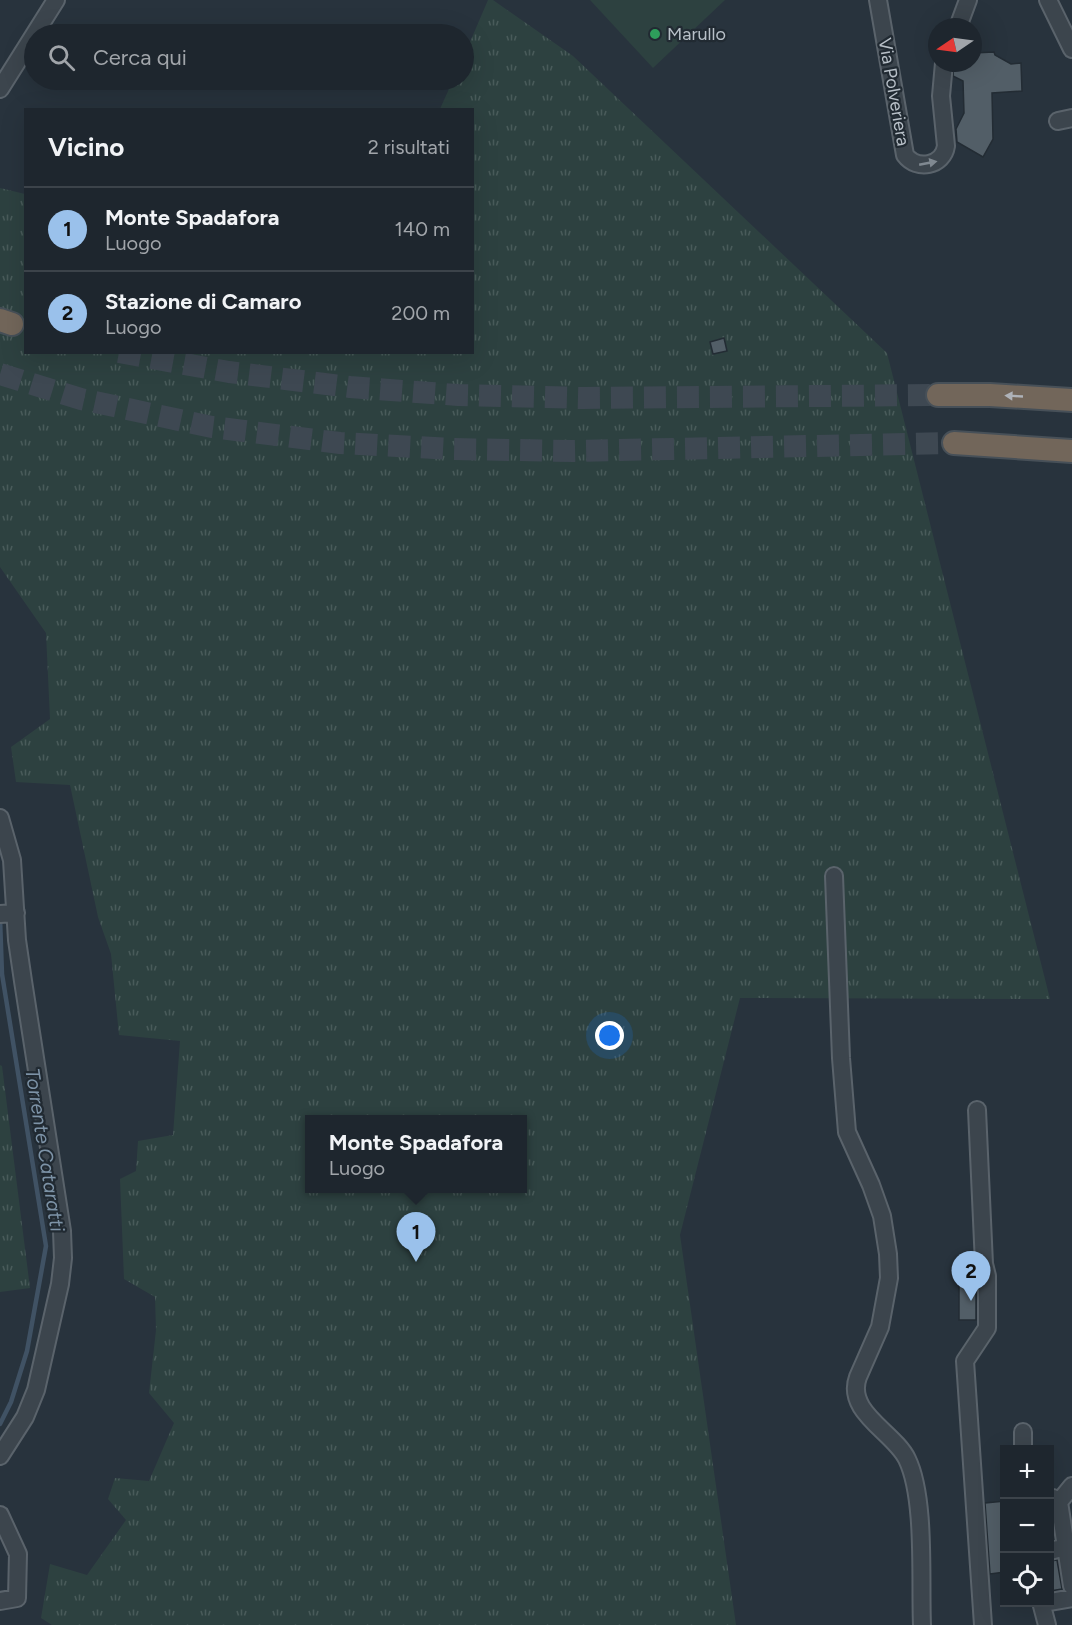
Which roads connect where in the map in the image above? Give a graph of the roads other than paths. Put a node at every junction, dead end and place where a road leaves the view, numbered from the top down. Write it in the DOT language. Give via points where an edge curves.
graph roads {
  1 [pos="56,0"];
  2 [pos="878,0"];
  3 [pos="968,0"];
  4 [pos="1048,0"];
  5 [pos="961,18"];
  6 [pos="41,24"];
  7 [pos="1072,49"];
  8 [pos="24,51"];
  9 [pos="943,72"];
  10 [pos="0,89"];
  11 [pos="938,395"];
  12 [pos="1072,400"];
  13 [pos="954,443"];
  14 [pos="1072,451"];
  15 [pos="0,818"];
  16 [pos="834,876"];
  17 [pos="8,913"];
  18 [pos="976,1110"];
  19 [pos="1023,1432"];
  20 [pos="1023,1445"];
  21 [pos="0,1456"];
  22 [pos="1072,1486"];
  23 [pos="1054,1501"];
  24 [pos="0,1515"];
  25 [pos="1058,1549"];
  26 [pos="1072,1586"];
  27 [pos="1072,1598"];
  28 [pos="0,1601"];
  29 [pos="1054,1601"];
  30 [pos="1043,1607"];
  31 [pos="921,1625"];
  32 [pos="983,1625"];
  33 [pos="1047,1625"];
  1 -- 6 [label="street"];
  2 -- 9 [label="street, Via Polveriera, one-way" via="905,155 919,165 934,163 945,153"];
  3 -- 5 [label="street"];
  4 -- 7 [label="street"];
  8 -- 10 [label="street"];
  12 -- 11 [label="highway, one-way"];
  13 -- 14 [label="highway"];
  15 -- 17 [label="street" via="12,860"];
  16 -- 31 [label="street" via="847,1132 879,1207 889,1278 880,1327 858,1377 855,1395 902,1451 911,1469 918,1512"];
  17 -- 21 [label="street" via="62,1230 63,1258 36,1390"];
  18 -- 32 [label="street" via="987,1328 965,1361"];
  19 -- 20 [label="street"];
  22 -- 23 [label="street"];
  23 -- 25 [label="street"];
  24 -- 28 [label="street" via="18,1554 17,1598"];
  25 -- 26 [label="street"];
  27 -- 29 [label="street"];
  30 -- 33 [label="street"];
}
